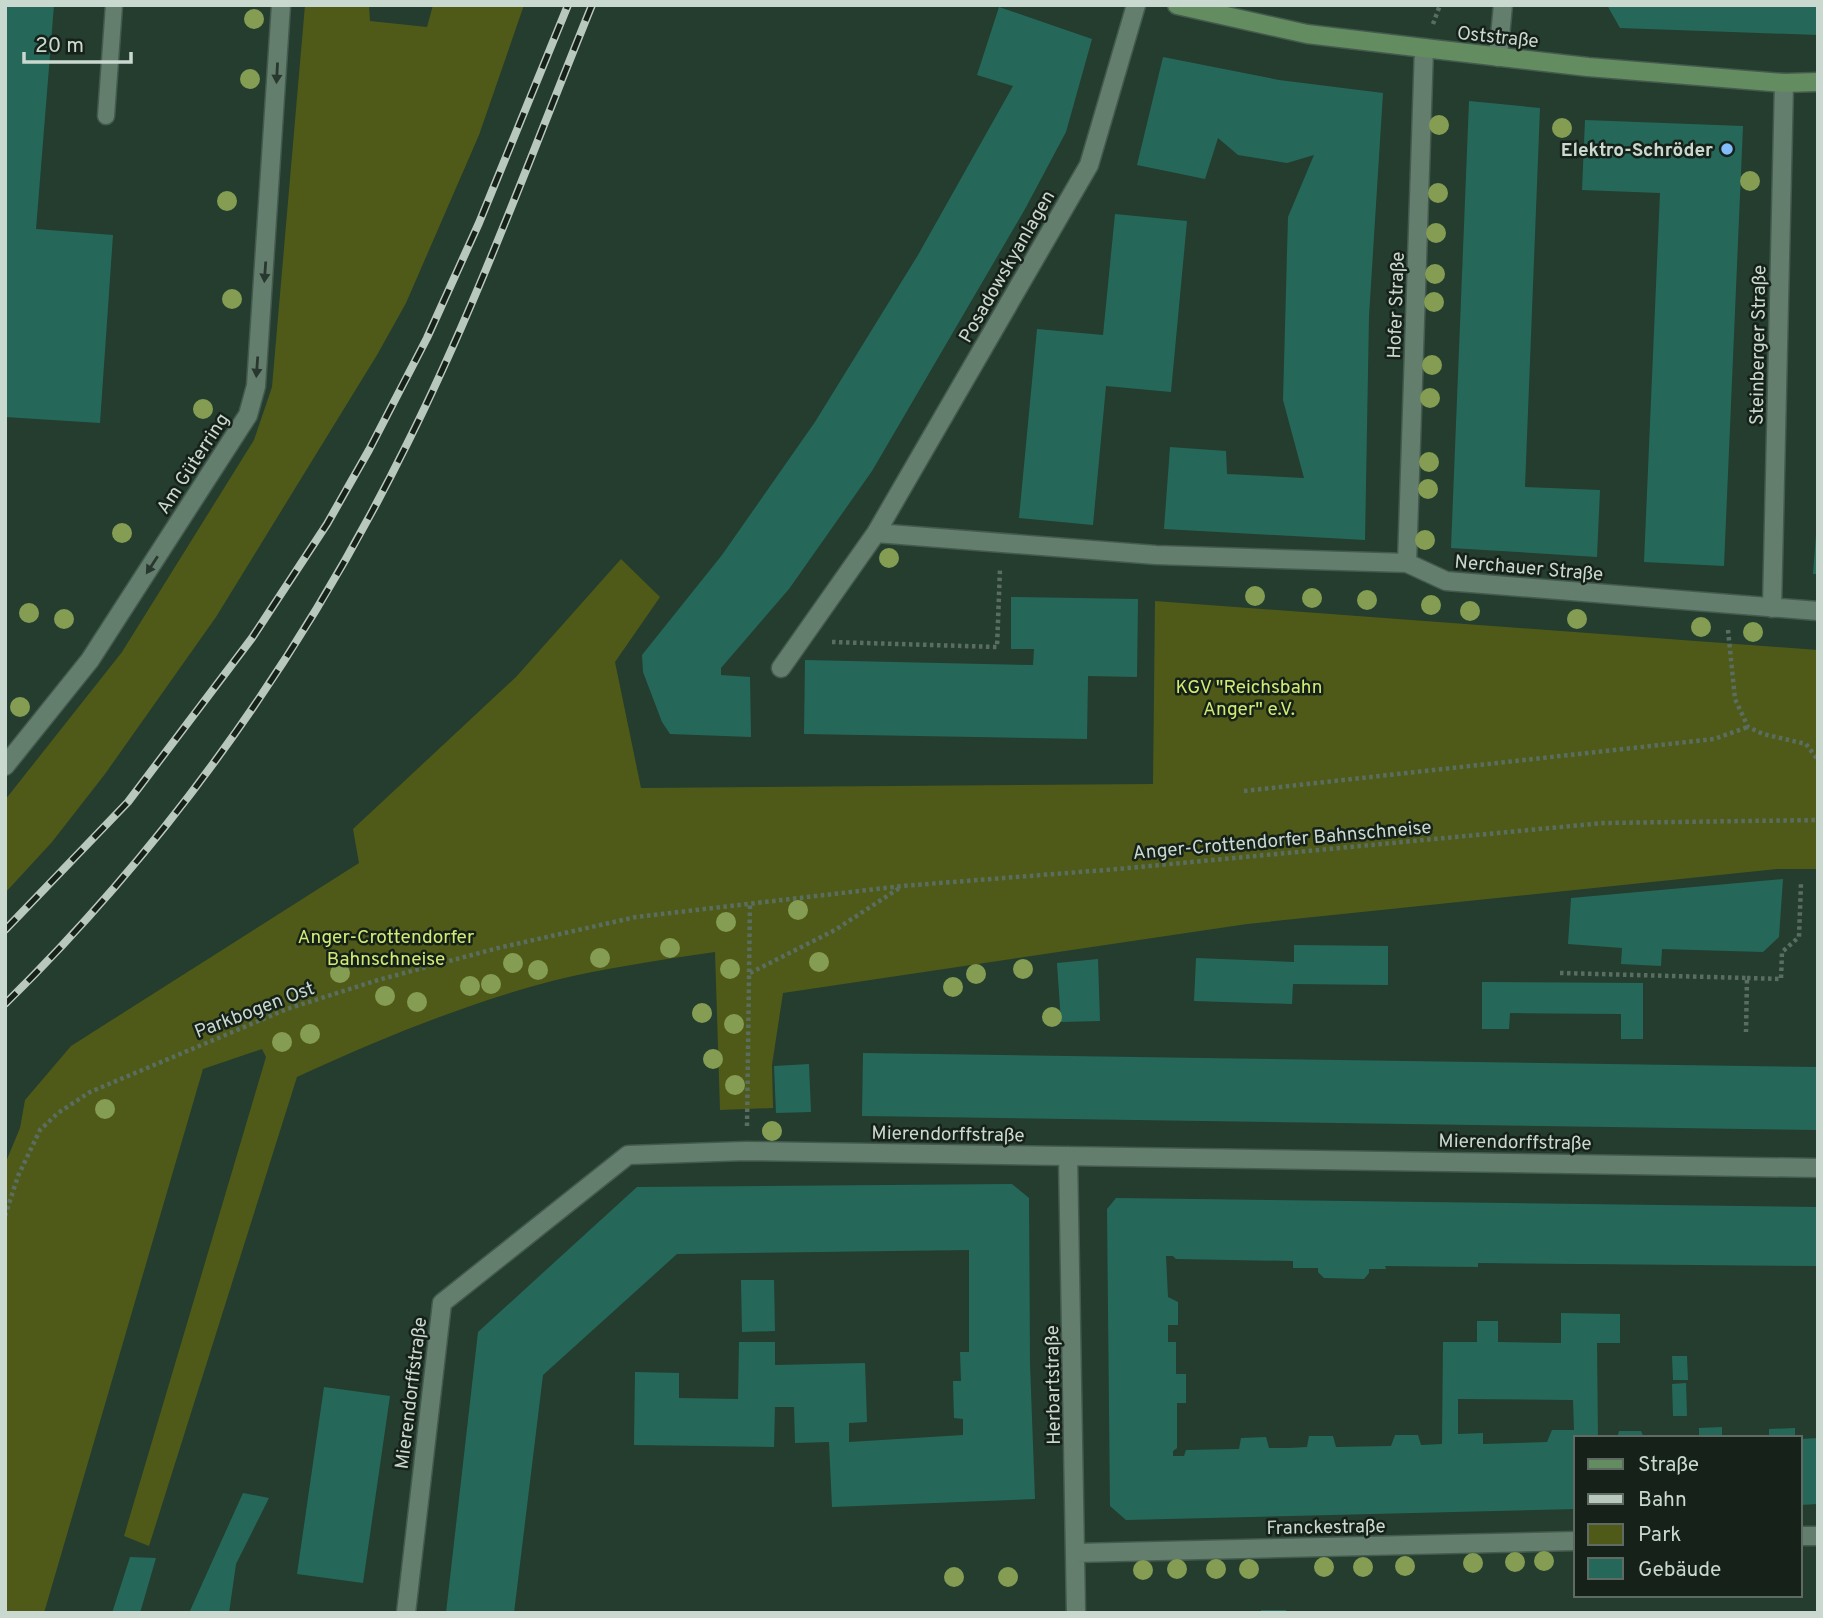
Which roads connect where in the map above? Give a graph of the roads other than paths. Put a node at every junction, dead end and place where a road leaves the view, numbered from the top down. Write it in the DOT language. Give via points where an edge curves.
graph roads {
  1 [pos="114,5"];
  2 [pos="281,5"];
  3 [pos="1136,5"];
  4 [pos="1177,5"];
  5 [pos="1503,5"];
  6 [pos="1424,48"];
  7 [pos="1498,57"];
  8 [pos="1818,82"];
  9 [pos="1784,83"];
  10 [pos="106,116"];
  11 [pos="876,533"];
  12 [pos="998,542"];
  13 [pos="1187,556"];
  14 [pos="1407,563"];
  15 [pos="1772,608"];
  16 [pos="1818,611"];
  17 [pos="781,668"];
  18 [pos="5,766"];
  19 [pos="1069,1156"];
  20 [pos="1818,1168"];
  21 [pos="1574,1542"];
  22 [pos="1076,1553"];
  23 [pos="406,1613"];
  24 [pos="1076,1613"];
  1 -- 10 [label="lane"];
  2 -- 18 [label="street, Am Güterring, one-way" via="257,374 248,415 90,660"];
  3 -- 11 [label="street, Posadowskyanlagen" via="1089,165"];
  4 -- 6 [label="street, Oststraße" via="1307,34"];
  5 -- 7 [label="street"];
  6 -- 7 [label="street, Oststraße"];
  6 -- 14 [label="street, Hofer Straße"];
  7 -- 9 [label="street, Oststraße"];
  8 -- 9 [label="street, Oststraße"];
  9 -- 15 [label="street, Steinberger Straße"];
  11 -- 12 [label="street"];
  11 -- 17 [label="street, Posadowskyanlagen"];
  12 -- 13 [label="street, Nerchauer Straße"];
  12 -- 13 [label="lane" via="1004,538 1181,551"];
  13 -- 14 [label="street, Nerchauer Straße"];
  14 -- 15 [label="street, Nerchauer Straße" via="1446,581"];
  15 -- 16 [label="street, Nerchauer Straße"];
  19 -- 20 [label="street, Mierendorffstraße"];
  19 -- 22 [label="street, Herbartstraße"];
  19 -- 23 [label="street, Mierendorffstraße" via="746,1151 628,1154 442,1303"];
  21 -- 22 [label="street, Franckestraße"];
  22 -- 24 [label="street, Herbartstraße"];
}
